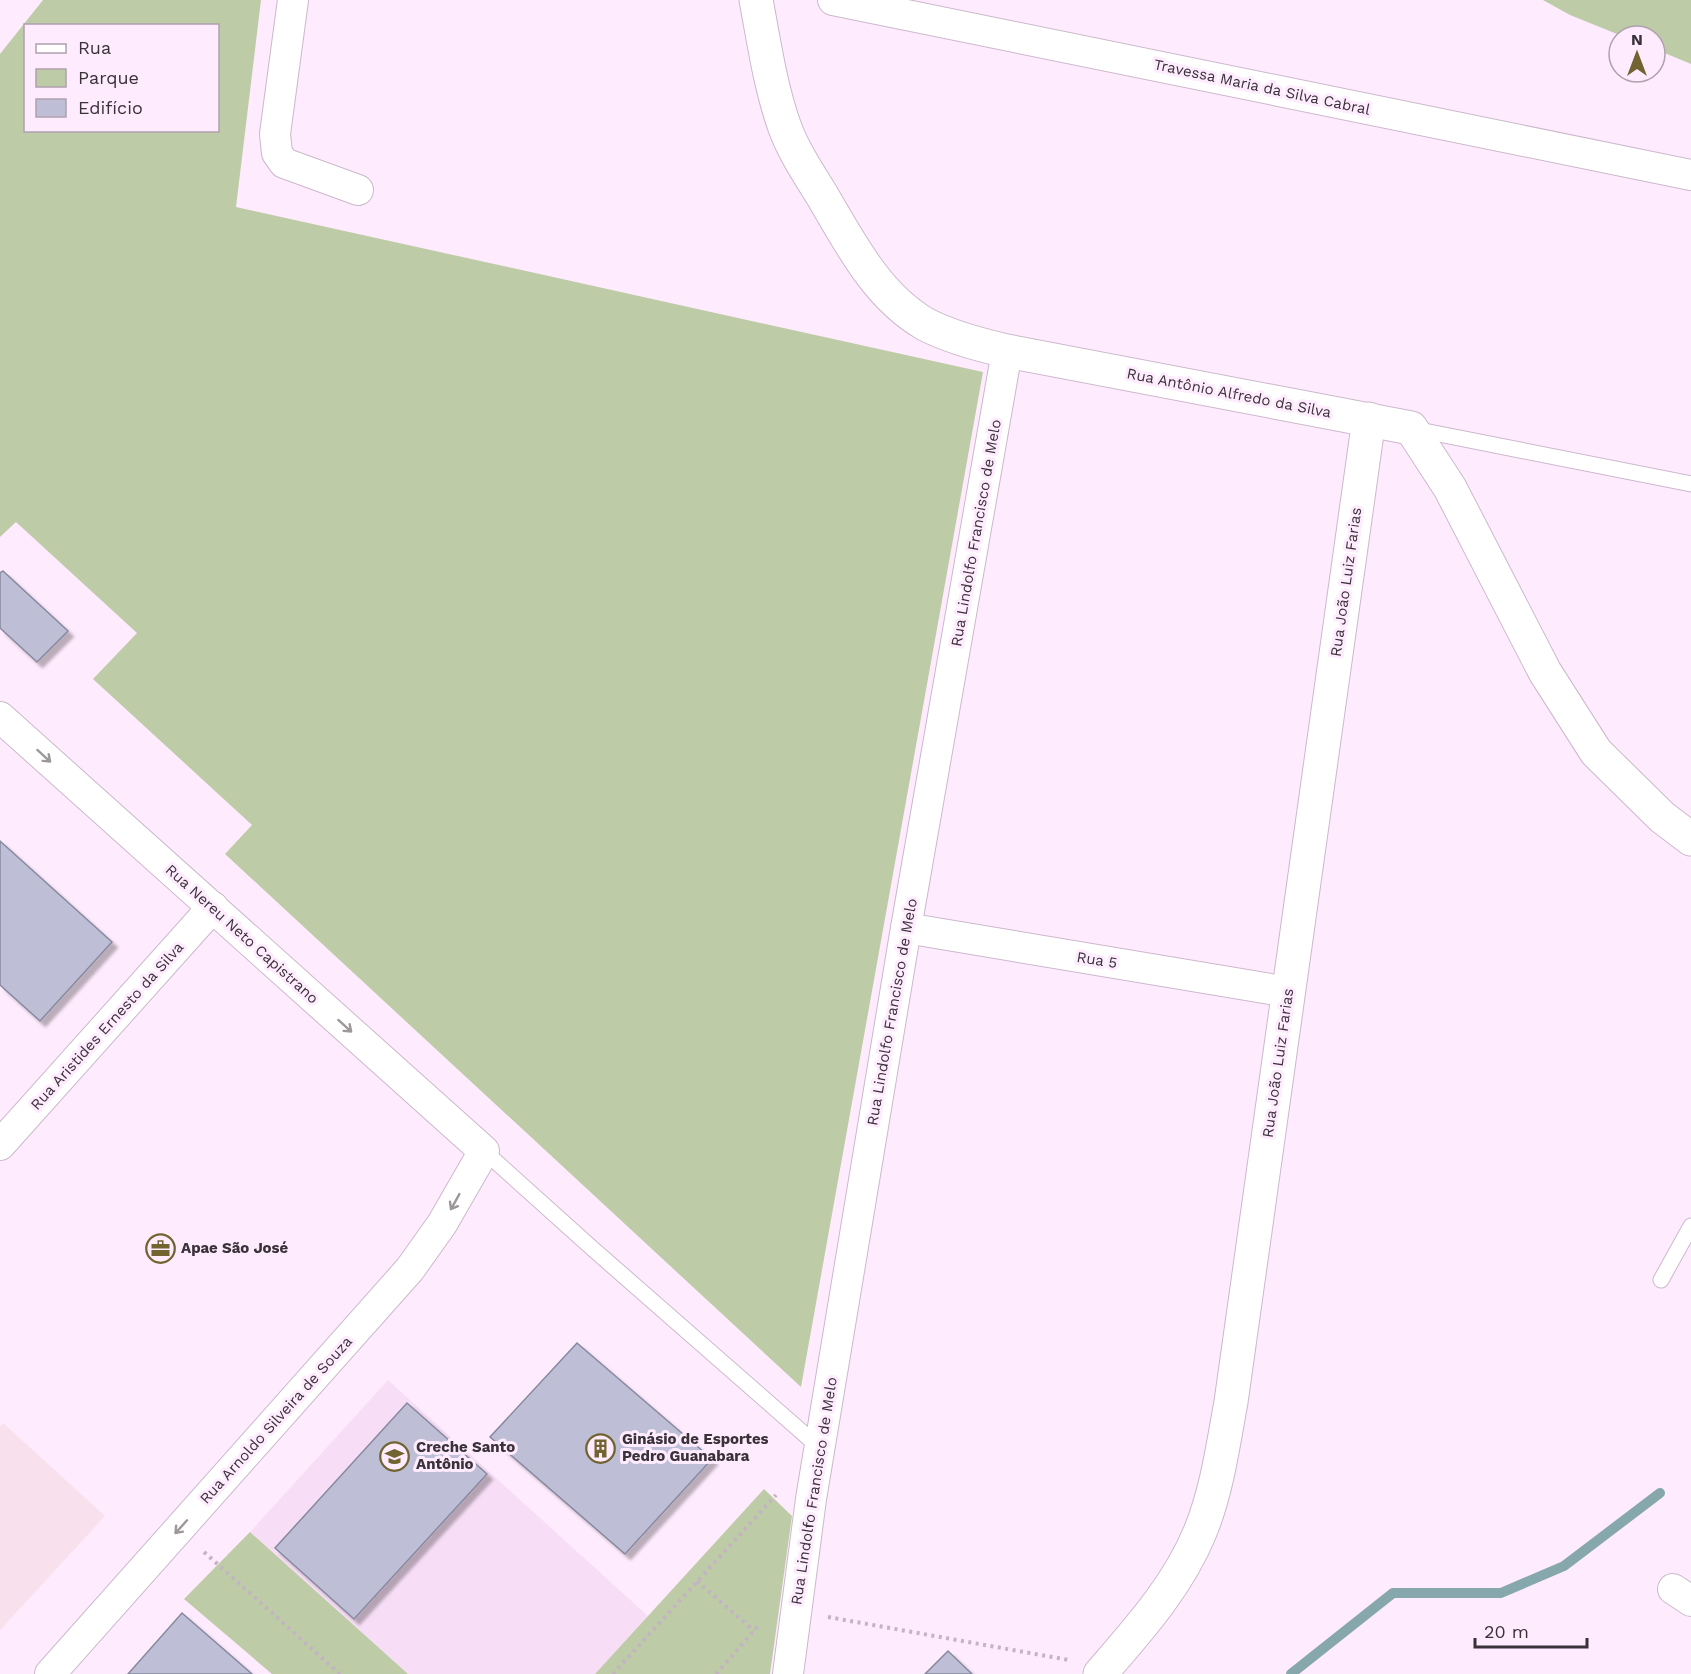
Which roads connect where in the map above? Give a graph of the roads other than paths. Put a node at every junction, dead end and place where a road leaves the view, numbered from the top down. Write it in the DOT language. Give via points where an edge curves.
graph roads {
  1 [pos="293,0"];
  2 [pos="756,0"];
  3 [pos="834,0"];
  4 [pos="1691,175"];
  5 [pos="358,190"];
  6 [pos="1007,351"];
  7 [pos="1369,419"];
  8 [pos="1411,428"];
  9 [pos="1691,484"];
  10 [pos="0,717"];
  11 [pos="1691,840"];
  12 [pos="213,907"];
  13 [pos="906,928"];
  14 [pos="1288,992"];
  15 [pos="0,1145"];
  16 [pos="483,1151"];
  17 [pos="1691,1226"];
  18 [pos="1661,1280"];
  19 [pos="819,1447"];
  20 [pos="1103,1670"];
  21 [pos="50,1674"];
  22 [pos="788,1674"];
  1 -- 5 [label="street" via="275,134 277,153 284,163"];
  2 -- 6 [label="street, Rua Antônio Alfredo da Silva" via="785,127 867,270 903,308 925,324"];
  3 -- 4 [label="street, Travessa Maria da Silva Cabral"];
  6 -- 7 [label="street, Rua Antônio Alfredo da Silva"];
  6 -- 13 [label="street, Rua Lindolfo Francisco de Melo"];
  7 -- 8 [label="street, Rua Antônio Alfredo da Silva"];
  7 -- 14 [label="street, Rua João Luiz Farias"];
  8 -- 9 [label="lane"];
  8 -- 11 [label="street" via="1456,498 1545,672 1596,752"];
  10 -- 12 [label="street, Rua Nereu Neto Capistrano, one-way"];
  12 -- 15 [label="street, Rua Aristides Ernesto da Silva"];
  12 -- 16 [label="street, Rua Nereu Neto Capistrano, one-way"];
  13 -- 14 [label="street, Rua 5"];
  13 -- 19 [label="street, Rua Lindolfo Francisco de Melo"];
  14 -- 20 [label="street, Rua João Luiz Farias" via="1231,1401 1216,1476 1200,1531 1178,1577"];
  16 -- 19 [label="lane"];
  16 -- 21 [label="street, Rua Arnoldo Silveira de Souza, one-way" via="442,1224 410,1269"];
  17 -- 18 [label="lane"];
  19 -- 22 [label="street, Rua Lindolfo Francisco de Melo"];
}
